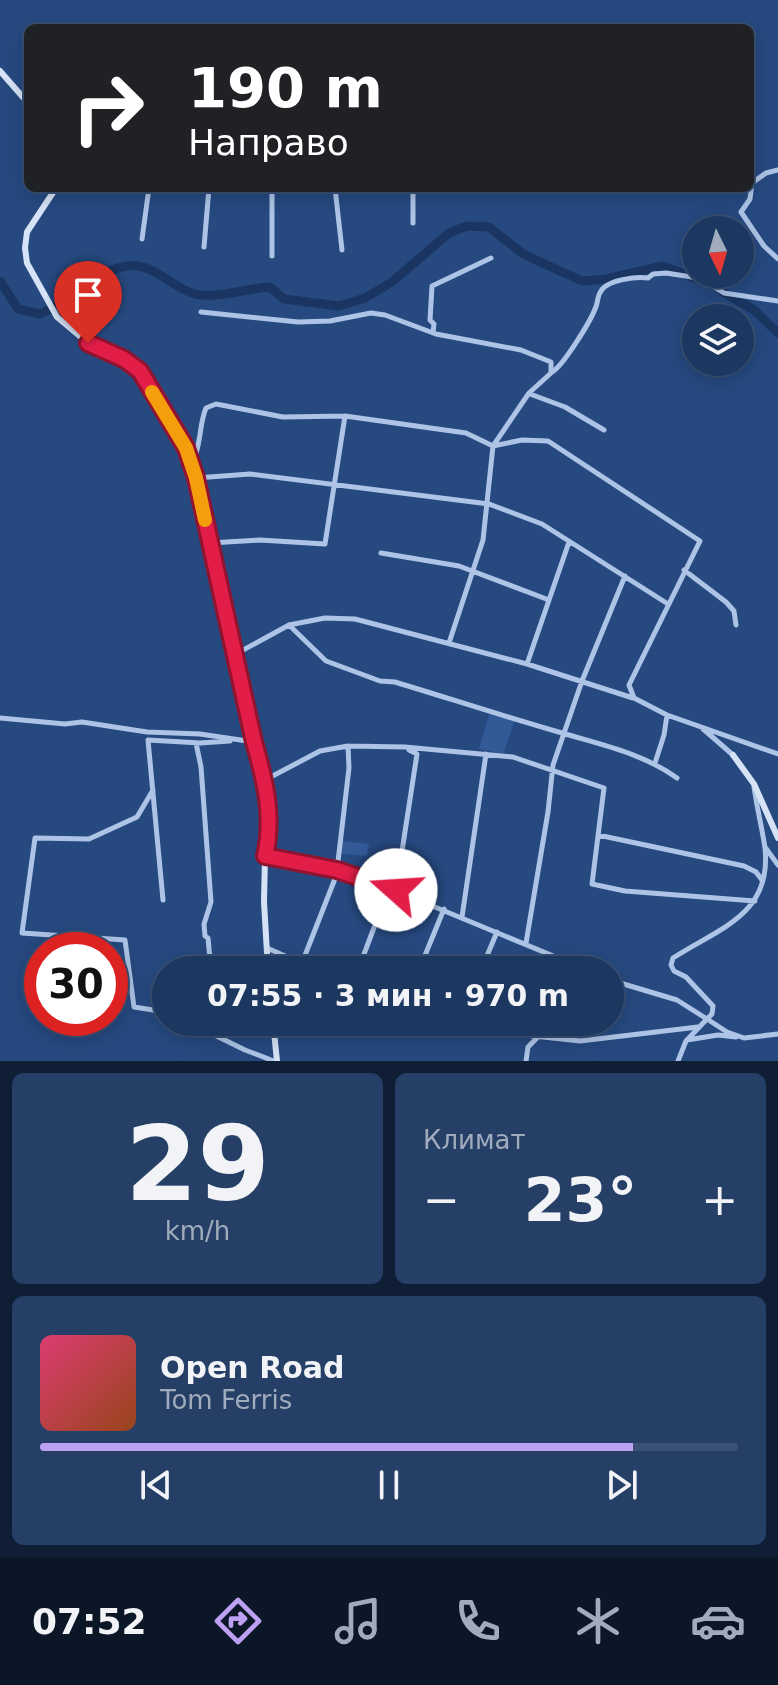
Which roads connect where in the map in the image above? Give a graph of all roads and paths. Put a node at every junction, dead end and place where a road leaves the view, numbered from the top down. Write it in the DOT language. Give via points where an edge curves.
graph roads {
  1 [pos="0,71"];
  2 [pos="24,98"];
  3 [pos="778,170"];
  4 [pos="754,181"];
  5 [pos="53,192"];
  6 [pos="148,192"];
  7 [pos="209,192"];
  8 [pos="272,192"];
  9 [pos="335,192"];
  10 [pos="413,192"];
  11 [pos="751,192"];
  12 [pos="413,223"];
  13 [pos="142,239"];
  14 [pos="204,247"];
  15 [pos="342,250"];
  16 [pos="272,256"];
  17 [pos="491,258"];
  18 [pos="778,259"];
  19 [pos="778,301"];
  20 [pos="201,312"];
  21 [pos="433,333"];
  22 [pos="551,373"];
  23 [pos="529,393"];
  24 [pos="345,416"];
  25 [pos="604,430"];
  26 [pos="493,446"];
  27 [pos="189,456"];
  28 [pos="196,478"];
  29 [pos="336,483"];
  30 [pos="489,504"];
  31 [pos="569,542"];
  32 [pos="210,543"];
  33 [pos="381,553"];
  34 [pos="684,570"];
  35 [pos="473,571"];
  36 [pos="625,576"];
  37 [pos="549,600"];
  38 [pos="668,604"];
  39 [pos="289,625"];
  40 [pos="736,625"];
  41 [pos="449,643"];
  42 [pos="234,655"];
  43 [pos="527,664"];
  44 [pos="582,681"];
  45 [pos="634,698"];
  46 [pos="667,715"];
  47 [pos="0,718"];
  48 [pos="701,728"];
  49 [pos="566,734"];
  50 [pos="237,740"];
  51 [pos="254,742"];
  52 [pos="196,743"];
  53 [pos="348,746"];
  54 [pos="405,747"];
  55 [pos="486,754"];
  56 [pos="778,754"];
  57 [pos="733,755"];
  58 [pos="655,763"];
  59 [pos="553,770"];
  60 [pos="677,778"];
  61 [pos="265,780"];
  62 [pos="754,784"];
  63 [pos="153,790"];
  64 [pos="598,835"];
  65 [pos="778,838"];
  66 [pos="765,846"];
  67 [pos="265,856"];
  68 [pos="778,865"];
  69 [pos="338,870"];
  70 [pos="762,880"];
  71 [pos="389,888"];
  72 [pos="396,890"];
  73 [pos="163,900"];
  74 [pos="755,901"];
  75 [pos="444,909"];
  76 [pos="462,917"];
  77 [pos="497,932"];
  78 [pos="526,943"];
  79 [pos="267,948"];
  80 [pos="550,955"];
  81 [pos="211,956"];
  82 [pos="267,956"];
  83 [pos="286,956"];
  84 [pos="305,956"];
  85 [pos="363,956"];
  86 [pos="425,956"];
  87 [pos="487,956"];
  88 [pos="624,984"];
  89 [pos="152,1010"];
  90 [pos="707,1019"];
  91 [pos="698,1027"];
  92 [pos="778,1034"];
  93 [pos="218,1036"];
  94 [pos="274,1036"];
  95 [pos="526,1036"];
  96 [pos="537,1038"];
  97 [pos="744,1038"];
  98 [pos="686,1041"];
  99 [pos="275,1061"];
  100 [pos="526,1061"];
  101 [pos="678,1061"];
  1 -- 2 [label="street"];
  3 -- 4 [label="street"];
  5 -- 27 [label="street" via="27,232 27,263 57,317 88,343 140,371"];
  6 -- 13 [label="street"];
  7 -- 14 [label="street"];
  8 -- 16 [label="street"];
  9 -- 15 [label="street"];
  10 -- 12 [label="street"];
  11 -- 18 [label="street" via="741,212"];
  17 -- 21 [label="street" via="432,286"];
  19 -- 22 [label="street" via="724,293 705,281 666,273 630,277 600,291 595,311"];
  20 -- 21 [label="street" via="298,322 371,313"];
  21 -- 22 [label="street" via="521,350 551,362"];
  22 -- 23 [label="street"];
  23 -- 25 [label="street"];
  23 -- 26 [label="street"];
  24 -- 26 [label="street" via="466,433"];
  24 -- 27 [label="street" via="283,417 216,404 206,408 196,453"];
  24 -- 29 [label="street"];
  26 -- 30 [label="street"];
  26 -- 34 [label="street" via="548,441 595,471 700,541"];
  27 -- 28 [label="street"];
  28 -- 29 [label="street" via="250,474"];
  28 -- 32 [label="street"];
  29 -- 30 [label="street"];
  29 -- 32 [label="street" via="325,544"];
  30 -- 31 [label="street" via="542,524"];
  30 -- 35 [label="street"];
  31 -- 36 [label="street"];
  31 -- 37 [label="street"];
  32 -- 42 [label="street"];
  33 -- 35 [label="street"];
  34 -- 38 [label="street"];
  34 -- 40 [label="street" via="726,602"];
  35 -- 37 [label="street"];
  35 -- 41 [label="street"];
  36 -- 38 [label="street"];
  36 -- 44 [label="street"];
  37 -- 43 [label="street"];
  38 -- 45 [label="street" via="629,685"];
  39 -- 41 [label="street" via="355,619"];
  39 -- 42 [label="street"];
  39 -- 49 [label="street" via="326,661"];
  41 -- 43 [label="street"];
  42 -- 51 [label="street"];
  43 -- 44 [label="street"];
  44 -- 45 [label="street"];
  44 -- 49 [label="street"];
  45 -- 46 [label="street"];
  46 -- 48 [label="street"];
  46 -- 58 [label="street"];
  47 -- 50 [label="street"];
  48 -- 56 [label="street"];
  48 -- 57 [label="street"];
  49 -- 58 [label="street"];
  49 -- 59 [label="street"];
  50 -- 51 [label="street"];
  50 -- 52 [label="street"];
  51 -- 61 [label="street"];
  52 -- 63 [label="street" via="148,740"];
  52 -- 81 [label="street" via="211,902 204,924"];
  53 -- 54 [label="street"];
  53 -- 61 [label="street" via="320,751"];
  53 -- 69 [label="street"];
  54 -- 55 [label="street"];
  54 -- 72 [label="street" via="417,754"];
  55 -- 59 [label="street"];
  55 -- 76 [label="street"];
  57 -- 62 [label="street"];
  58 -- 60 [label="street"];
  59 -- 64 [label="street" via="604,788"];
  59 -- 78 [label="street"];
  61 -- 67 [label="street" via="270,835"];
  62 -- 65 [label="street"];
  62 -- 66 [label="street"];
  63 -- 73 [label="street"];
  63 -- 89 [label="street" via="137,817 89,839 35,838 22,933 125,940 134,1007"];
  64 -- 70 [label="street" via="744,866"];
  64 -- 74 [label="street" via="592,884"];
  66 -- 68 [label="street"];
  66 -- 70 [label="street"];
  67 -- 69 [label="street"];
  67 -- 79 [label="street"];
  69 -- 71 [label="street"];
  69 -- 84 [label="street"];
  70 -- 74 [label="street"];
  71 -- 72 [label="street"];
  71 -- 85 [label="street"];
  72 -- 75 [label="street"];
  74 -- 90 [label="street" via="724,929 673,958 674,971 713,1006"];
  75 -- 76 [label="street"];
  75 -- 86 [label="street"];
  76 -- 77 [label="street"];
  77 -- 78 [label="street"];
  77 -- 87 [label="street"];
  78 -- 80 [label="street"];
  79 -- 82 [label="street"];
  79 -- 83 [label="street"];
  88 -- 90 [label="street" via="677,1000"];
  90 -- 91 [label="street"];
  90 -- 97 [label="street"];
  91 -- 96 [label="street" via="604,1040"];
  91 -- 98 [label="street"];
  92 -- 97 [label="street"];
  93 -- 99 [label="street"];
  94 -- 99 [label="street"];
  95 -- 96 [label="street"];
  96 -- 100 [label="street" via="528,1047"];
  97 -- 98 [label="street" via="718,1035"];
  98 -- 101 [label="street"];
}
